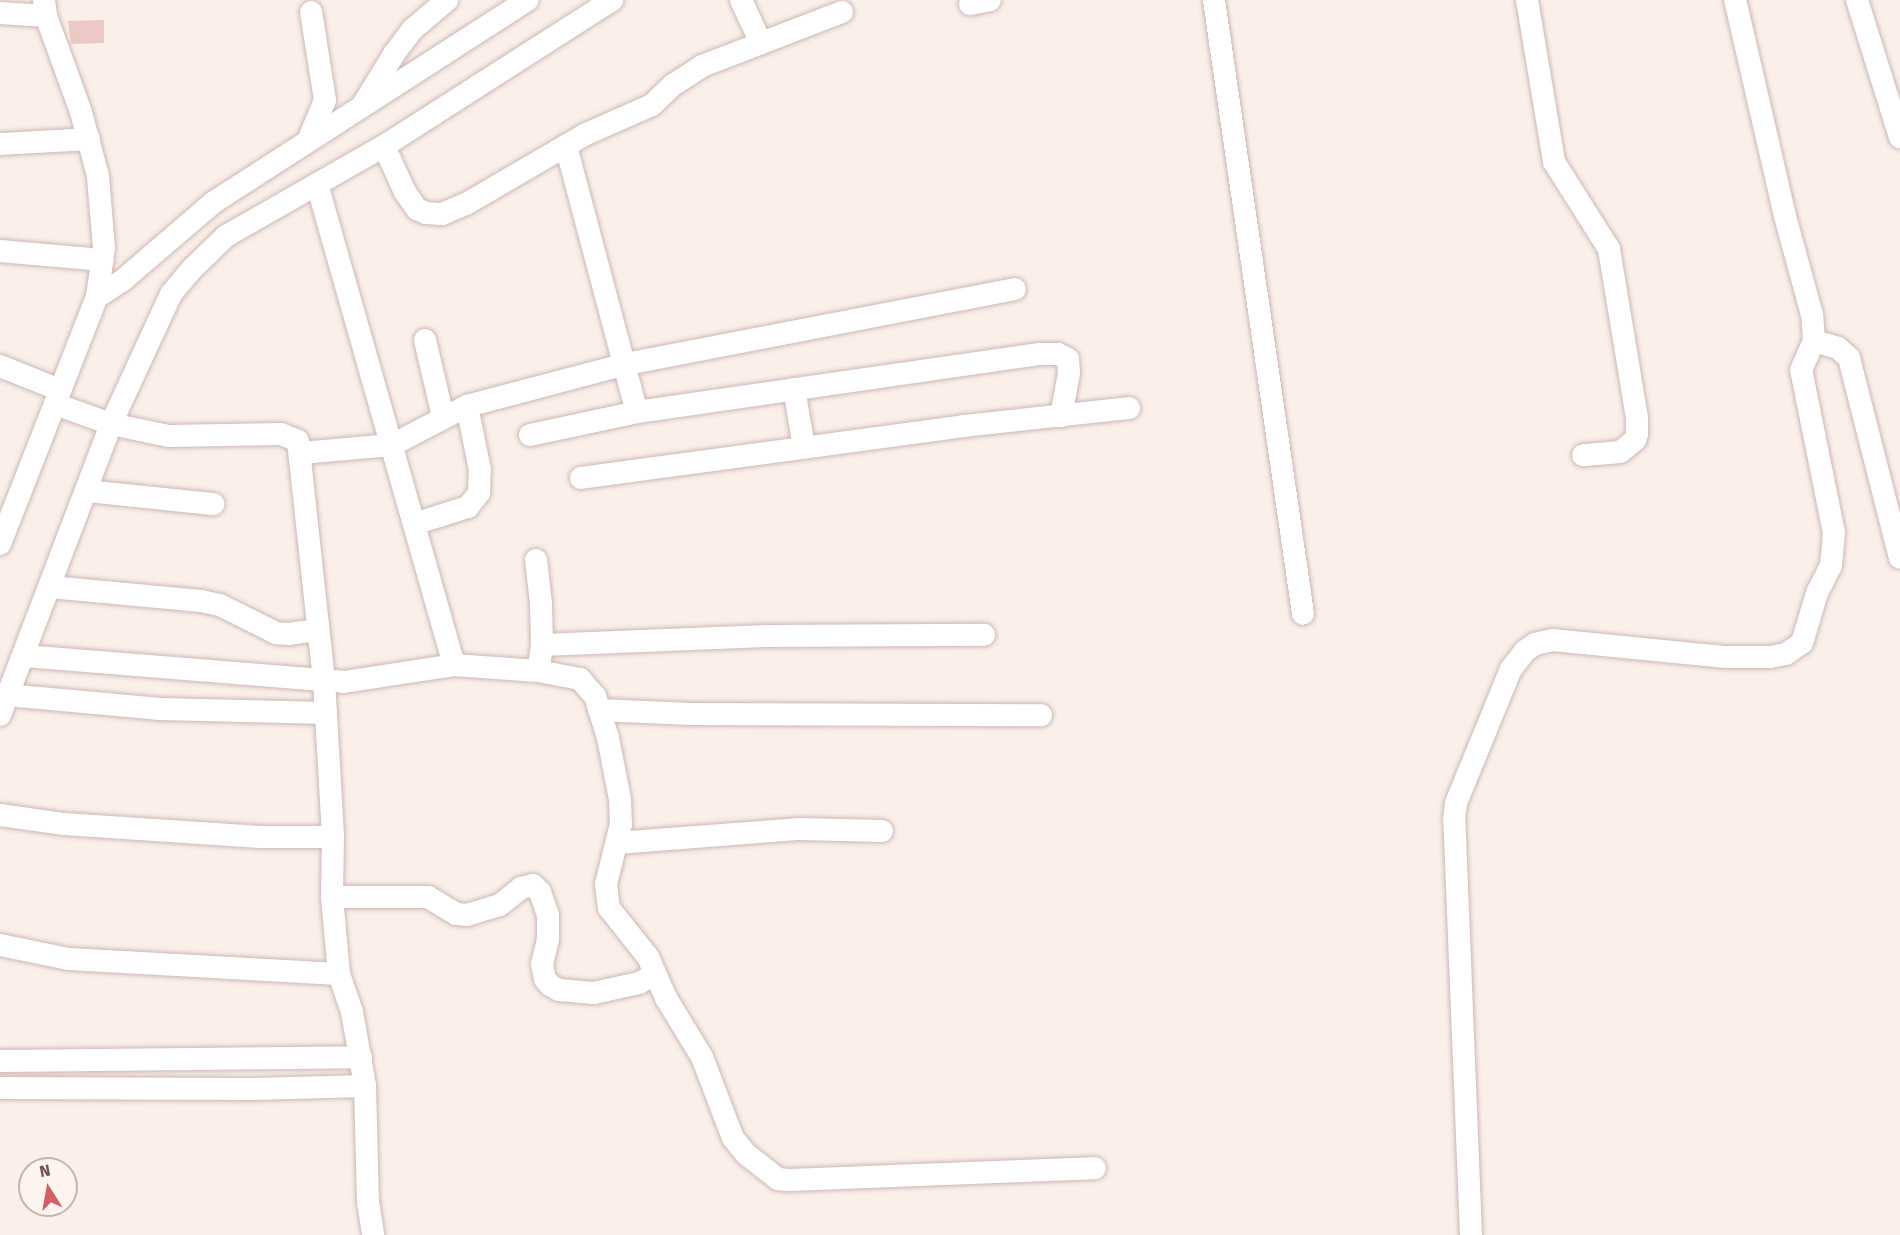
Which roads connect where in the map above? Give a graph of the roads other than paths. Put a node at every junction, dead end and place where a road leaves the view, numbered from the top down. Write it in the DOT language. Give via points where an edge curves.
graph roads {
  1 [pos="447,0"];
  2 [pos="527,0"];
  3 [pos="612,0"];
  4 [pos="741,0"];
  5 [pos="1214,0"];
  6 [pos="1527,0"];
  7 [pos="1735,0"];
  8 [pos="1857,0"];
  9 [pos="45,8"];
  10 [pos="311,12"];
  11 [pos="842,12"];
  12 [pos="0,13"];
  13 [pos="761,43"];
  14 [pos="362,107"];
  15 [pos="1900,137"];
  16 [pos="89,139"];
  17 [pos="308,142"];
  18 [pos="0,144"];
  19 [pos="384,146"];
  20 [pos="566,146"];
  21 [pos="317,184"];
  22 [pos="0,251"];
  23 [pos="102,260"];
  24 [pos="1015,289"];
  25 [pos="97,297"];
  26 [pos="424,340"];
  27 [pos="1814,340"];
  28 [pos="626,364"];
  29 [pos="0,366"];
  30 [pos="794,389"];
  31 [pos="57,397"];
  32 [pos="467,406"];
  33 [pos="1129,408"];
  34 [pos="637,412"];
  35 [pos="1061,416"];
  36 [pos="443,417"];
  37 [pos="95,418"];
  38 [pos="530,435"];
  39 [pos="392,445"];
  40 [pos="804,447"];
  41 [pos="301,453"];
  42 [pos="1583,456"];
  43 [pos="581,478"];
  44 [pos="87,491"];
  45 [pos="213,504"];
  46 [pos="414,524"];
  47 [pos="0,544"];
  48 [pos="1900,558"];
  49 [pos="536,560"];
  50 [pos="50,586"];
  51 [pos="1303,614"];
  52 [pos="318,630"];
  53 [pos="984,635"];
  54 [pos="542,645"];
  55 [pos="24,656"];
  56 [pos="454,665"];
  57 [pos="538,671"];
  58 [pos="324,680"];
  59 [pos="4,705"];
  60 [pos="599,710"];
  61 [pos="326,712"];
  62 [pos="1041,715"];
  63 [pos="0,815"];
  64 [pos="882,831"];
  65 [pos="333,837"];
  66 [pos="617,843"];
  67 [pos="332,897"];
  68 [pos="0,945"];
  69 [pos="339,974"];
  70 [pos="655,974"];
  71 [pos="361,1057"];
  72 [pos="0,1061"];
  73 [pos="365,1086"];
  74 [pos="0,1088"];
  75 [pos="1095,1168"];
  76 [pos="373,1235"];
  77 [pos="1471,1235"];
  1 -- 14 [label="street" via="400,45"];
  2 -- 14 [label="street"];
  3 -- 19 [label="street"];
  4 -- 13 [label="street"];
  5 -- 51 [label="street"];
  6 -- 42 [label="street" via="1554,162 1610,249 1637,418 1635,440 1620,452"];
  7 -- 27 [label="street" via="1812,315"];
  8 -- 15 [label="street"];
  9 -- 12 [label="street"];
  9 -- 16 [label="street"];
  10 -- 17 [label="street" via="325,100"];
  11 -- 13 [label="street"];
  13 -- 20 [label="street" via="702,66 652,105"];
  14 -- 17 [label="street"];
  16 -- 18 [label="street"];
  16 -- 23 [label="street" via="103,219"];
  17 -- 25 [label="street" via="214,202 123,280"];
  19 -- 20 [label="street" via="417,209 442,214"];
  19 -- 21 [label="street"];
  20 -- 28 [label="street"];
  21 -- 37 [label="street" via="226,236 191,270 171,294"];
  21 -- 39 [label="street"];
  22 -- 23 [label="street"];
  23 -- 25 [label="street"];
  24 -- 28 [label="street"];
  25 -- 31 [label="street"];
  26 -- 36 [label="street"];
  27 -- 48 [label="street" via="1838,348 1849,358"];
  27 -- 77 [label="street" via="1801,370 1834,546 1831,566 1817,593 1802,643 1786,654 1770,657 1726,657 1563,640 1535,644 1511,669 1456,803 1453,846"];
  28 -- 32 [label="street"];
  28 -- 34 [label="street"];
  29 -- 31 [label="street"];
  30 -- 34 [label="street"];
  30 -- 35 [label="street" via="1058,354 1068,359 1069,365"];
  30 -- 40 [label="street"];
  31 -- 37 [label="street"];
  31 -- 47 [label="street"];
  32 -- 36 [label="street"];
  32 -- 46 [label="street" via="480,470 479,494 468,507"];
  33 -- 35 [label="street"];
  34 -- 38 [label="street"];
  35 -- 40 [label="street"];
  36 -- 39 [label="street"];
  37 -- 41 [label="street" via="169,436 287,435 298,441"];
  37 -- 44 [label="street"];
  39 -- 41 [label="street"];
  39 -- 46 [label="street"];
  40 -- 43 [label="street"];
  41 -- 52 [label="street"];
  44 -- 45 [label="street"];
  44 -- 50 [label="street"];
  46 -- 56 [label="street"];
  49 -- 54 [label="street"];
  50 -- 52 [label="street" via="201,601 220,605 276,633"];
  50 -- 55 [label="street"];
  52 -- 58 [label="street"];
  53 -- 54 [label="street" via="766,636"];
  54 -- 57 [label="street"];
  55 -- 58 [label="street"];
  55 -- 59 [label="street"];
  56 -- 57 [label="street"];
  56 -- 58 [label="street" via="354,680"];
  57 -- 60 [label="street" via="580,679 595,696"];
  58 -- 61 [label="street"];
  59 -- 61 [label="street"];
  60 -- 62 [label="street"];
  60 -- 66 [label="street" via="620,799"];
  61 -- 65 [label="street"];
  63 -- 65 [label="street" via="64,824 261,837"];
  64 -- 66 [label="street" via="800,829"];
  65 -- 67 [label="street"];
  66 -- 70 [label="street" via="606,884 609,908 648,957"];
  67 -- 69 [label="street"];
  67 -- 70 [label="street" via="419,896 456,914 467,915 500,905 521,888 533,885 540,892 548,915 542,964 550,985 559,990 594,993 639,983"];
  68 -- 69 [label="street" via="69,959"];
  69 -- 71 [label="street"];
  70 -- 75 [label="street" via="702,1057 733,1138 746,1154 778,1179"];
  71 -- 72 [label="street"];
  71 -- 73 [label="street"];
  73 -- 74 [label="street"];
  73 -- 76 [label="street" via="368,1202"];
}
